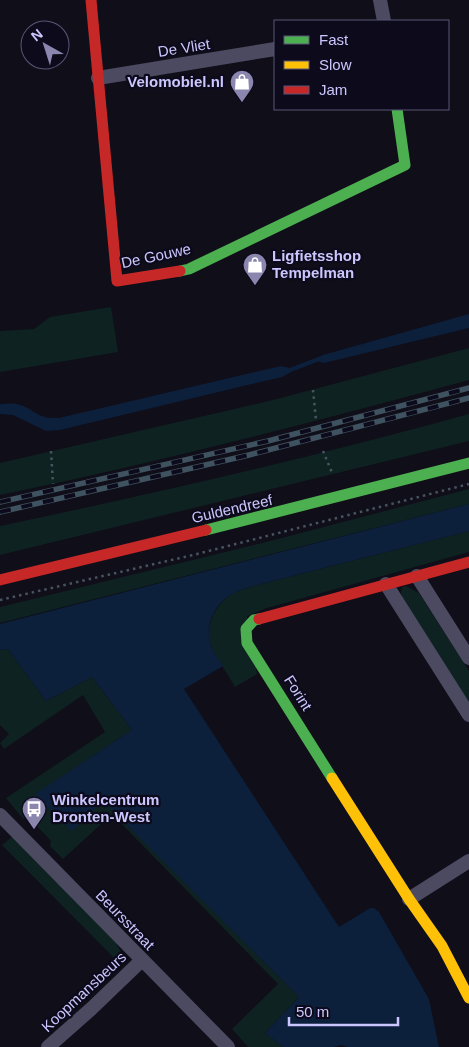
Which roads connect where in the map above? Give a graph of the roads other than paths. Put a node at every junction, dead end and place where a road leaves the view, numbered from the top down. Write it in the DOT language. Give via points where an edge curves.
graph roads {
  1 [pos="91,0"];
  2 [pos="380,0"];
  3 [pos="384,20"];
  4 [pos="274,49"];
  5 [pos="98,78"];
  6 [pos="397,110"];
  7 [pos="469,463"];
  8 [pos="469,562"];
  9 [pos="417,576"];
  10 [pos="0,580"];
  11 [pos="386,584"];
  12 [pos="469,658"];
  13 [pos="469,715"];
  14 [pos="0,814"];
  15 [pos="469,861"];
  16 [pos="409,899"];
  17 [pos="142,960"];
  18 [pos="469,998"];
  19 [pos="48,1047"];
  20 [pos="228,1047"];
  1 -- 5 [label="street, De Gouwe"];
  2 -- 3 [label="street"];
  4 -- 5 [label="street, De Vliet"];
  5 -- 6 [label="street, De Gouwe" via="117,281 189,269 405,165"];
  7 -- 10 [label="street, Guldendreef"];
  8 -- 9 [label="street, Forint"];
  9 -- 11 [label="street, Forint"];
  9 -- 12 [label="street"];
  11 -- 13 [label="street"];
  11 -- 16 [label="street, Forint" via="254,620 246,629 247,643"];
  14 -- 17 [label="street, Beursstraat"];
  15 -- 16 [label="street"];
  16 -- 18 [label="street, Forint" via="442,946"];
  17 -- 19 [label="street, Koopmansbeurs"];
  17 -- 20 [label="street, Beursstraat"];
}
